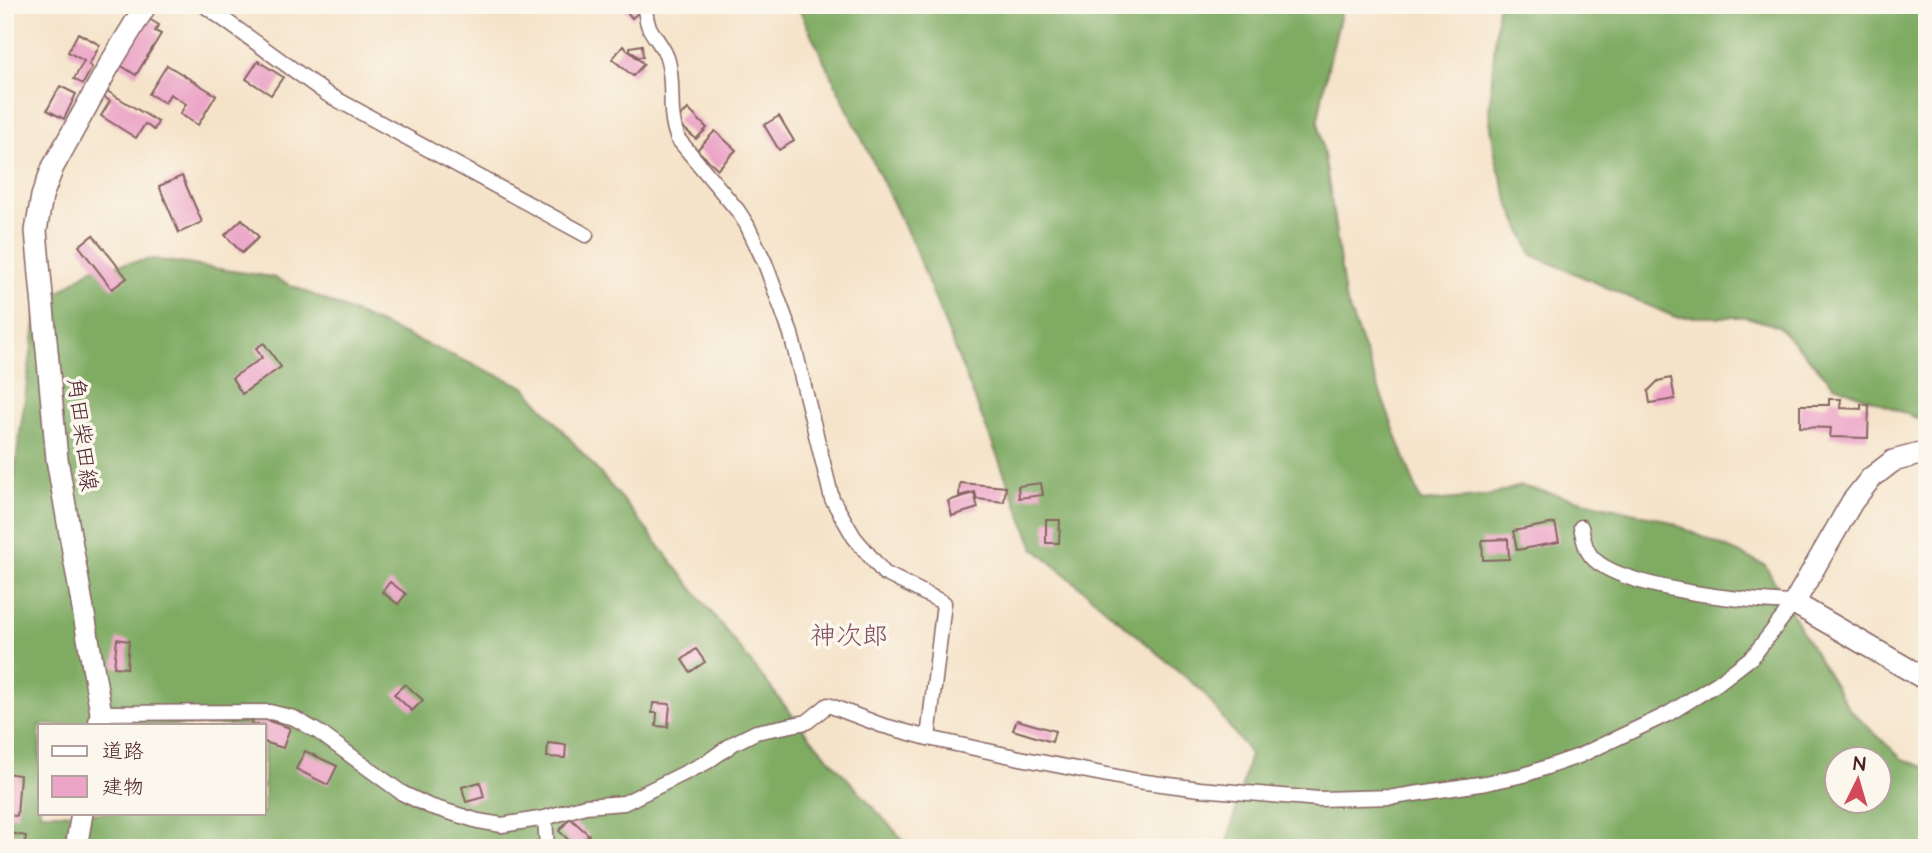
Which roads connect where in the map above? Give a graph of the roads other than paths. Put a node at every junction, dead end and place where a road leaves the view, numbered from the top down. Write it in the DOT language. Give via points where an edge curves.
graph roads {
  1 [pos="146,5"];
  2 [pos="204,5"];
  3 [pos="644,5"];
  4 [pos="586,235"];
  5 [pos="1927,452"];
  6 [pos="1581,527"];
  7 [pos="1794,603"];
  8 [pos="1927,680"];
  9 [pos="100,719"];
  10 [pos="928,738"];
  11 [pos="82,814"];
  12 [pos="545,818"];
  13 [pos="76,848"];
  14 [pos="547,848"];
  1 -- 9 [label="main road, 角田柴田線" via="53,167 36,231 57,459"];
  2 -- 4 [label="street" via="327,94"];
  3 -- 10 [label="street" via="648,25 666,52 671,114 678,139 738,211 780,301 832,499 854,537 884,573 944,603"];
  5 -- 7 [label="main road" via="1893,461 1871,478 1852,502"];
  6 -- 7 [label="street" via="1589,553 1602,566 1630,579"];
  7 -- 8 [label="main road"];
  7 -- 10 [label="street" via="1753,656 1668,714 1580,756 1486,783 1394,797 1306,798 1138,781"];
  9 -- 12 [label="street" via="270,712 320,733 402,793 429,806 502,825"];
  10 -- 12 [label="street" via="828,705 807,722 745,737 624,803 585,806"];
  11 -- 13 [label="main road"];
  12 -- 14 [label="street"];
}
